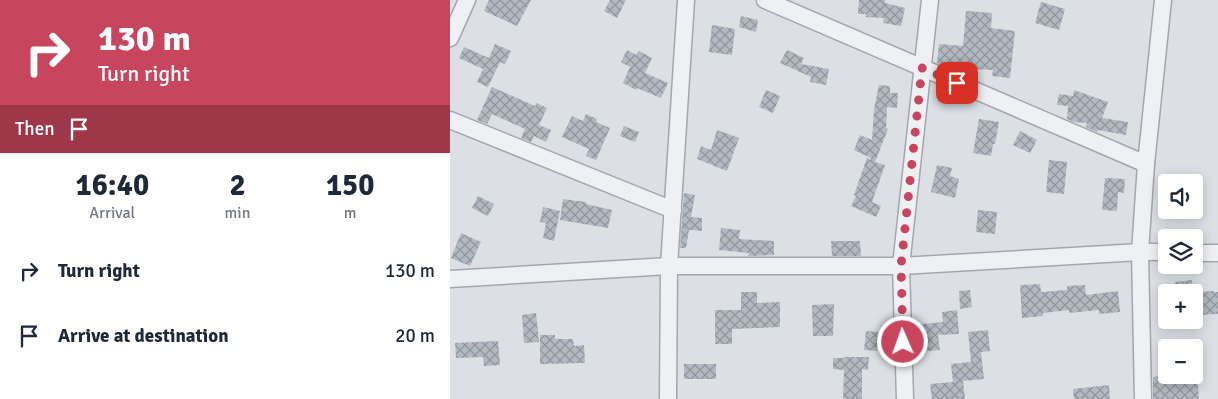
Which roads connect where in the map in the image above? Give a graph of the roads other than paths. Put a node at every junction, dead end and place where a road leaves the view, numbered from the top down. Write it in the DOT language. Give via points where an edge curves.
graph roads {
  1 [pos="466,0"];
  2 [pos="686,0"];
  3 [pos="765,0"];
  4 [pos="930,0"];
  5 [pos="1163,0"];
  6 [pos="450,38"];
  7 [pos="922,68"];
  8 [pos="450,120"];
  9 [pos="1146,164"];
  10 [pos="673,210"];
  11 [pos="1140,252"];
  12 [pos="1158,252"];
  13 [pos="1203,253"];
  14 [pos="1218,253"];
  15 [pos="669,266"];
  16 [pos="901,266"];
  17 [pos="450,279"];
  18 [pos="668,399"];
  19 [pos="905,399"];
  20 [pos="1143,399"];
  1 -- 6 [label="street"];
  2 -- 10 [label="street"];
  3 -- 7 [label="street"];
  4 -- 7 [label="street"];
  5 -- 9 [label="street"];
  7 -- 9 [label="street"];
  7 -- 16 [label="street"];
  8 -- 10 [label="street"];
  9 -- 11 [label="street"];
  10 -- 15 [label="street"];
  11 -- 12 [label="street"];
  11 -- 16 [label="street"];
  11 -- 20 [label="street"];
  13 -- 14 [label="street"];
  15 -- 16 [label="street"];
  15 -- 17 [label="street"];
  15 -- 18 [label="street"];
  16 -- 19 [label="street"];
}
